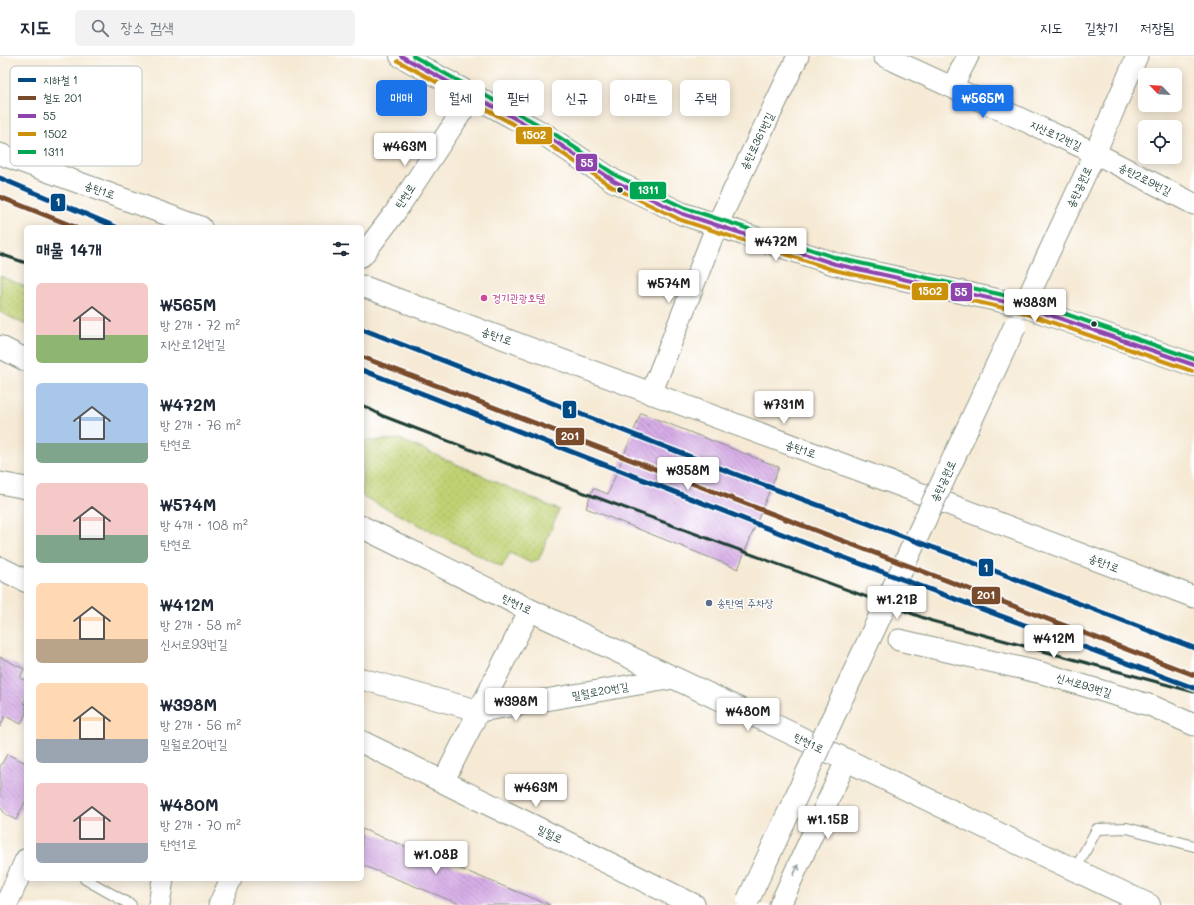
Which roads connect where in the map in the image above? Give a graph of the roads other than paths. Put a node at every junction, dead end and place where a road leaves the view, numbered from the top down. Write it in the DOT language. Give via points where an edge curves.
graph roads {
  1 [pos="401,56"];
  2 [pos="798,56"];
  3 [pos="884,56"];
  4 [pos="968,56"];
  5 [pos="1137,56"];
  6 [pos="445,80"];
  7 [pos="952,87"];
  8 [pos="485,102"];
  9 [pos="459,116"];
  10 [pos="1095,153"];
  11 [pos="0,154"];
  12 [pos="10,158"];
  13 [pos="33,166"];
  14 [pos="1194,204"];
  15 [pos="195,225"];
  16 [pos="717,225"];
  17 [pos="364,253"];
  18 [pos="364,287"];
  19 [pos="1024,306"];
  20 [pos="0,347"];
  21 [pos="24,359"];
  22 [pos="1194,365"];
  23 [pos="652,394"];
  24 [pos="0,483"];
  25 [pos="24,488"];
  26 [pos="364,528"];
  27 [pos="0,568"];
  28 [pos="24,580"];
  29 [pos="1194,597"];
  30 [pos="530,610"];
  31 [pos="899,640"];
  32 [pos="674,678"];
  33 [pos="364,680"];
  34 [pos="480,711"];
  35 [pos="1194,725"];
  36 [pos="364,743"];
  37 [pos="846,761"];
  38 [pos="443,782"];
  39 [pos="1194,846"];
  40 [pos="24,864"];
  41 [pos="1075,870"];
  42 [pos="89,881"];
  43 [pos="163,881"];
  44 [pos="230,881"];
  45 [pos="747,902"];
  46 [pos="6,905"];
  47 [pos="131,905"];
  48 [pos="159,905"];
  49 [pos="219,905"];
  50 [pos="694,905"];
  51 [pos="780,905"];
  52 [pos="1149,905"];
  1 -- 6 [label="street"];
  2 -- 16 [label="street, 송탄로361번길"];
  3 -- 7 [label="street, 지산로12번길"];
  4 -- 7 [label="street"];
  5 -- 10 [label="street, 송탄공원로"];
  7 -- 10 [label="street, 지산로12번길"];
  8 -- 16 [label="street" via="547,136 614,181 683,214"];
  9 -- 17 [label="street, 탄현로" via="394,214"];
  10 -- 14 [label="street, 송탄2로9번길"];
  10 -- 19 [label="street, 송탄공원로"];
  11 -- 12 [label="street, 송탄1로"];
  13 -- 15 [label="street, 송탄1로"];
  16 -- 19 [label="street" via="834,264"];
  16 -- 23 [label="street"];
  18 -- 23 [label="street, 송탄1로"];
  19 -- 22 [label="street"];
  19 -- 45 [label="street, 송탄공원로, bridge"];
  20 -- 21 [label="street"];
  23 -- 29 [label="street, 송탄1로"];
  24 -- 25 [label="street"];
  26 -- 30 [label="street, 탄현1로"];
  27 -- 28 [label="street"];
  30 -- 32 [label="street, 탄현1로"];
  30 -- 34 [label="street"];
  31 -- 35 [label="street, 신서로93번길" via="1042,673 1152,706"];
  32 -- 34 [label="street, 밀월로20번길"];
  32 -- 37 [label="street, 탄현1로"];
  33 -- 34 [label="street, 밀월로20번길"];
  34 -- 38 [label="street"];
  36 -- 38 [label="street, 밀월로"];
  37 -- 41 [label="street, 탄현1로"];
  51 -- 37 [label="street, one-way"];
  38 -- 50 [label="street, 밀월로"];
  39 -- 41 [label="lane" via="1127,828 1097,829"];
  40 -- 46 [label="street"];
  41 -- 52 [label="street, 탄현1로"];
  42 -- 47 [label="lane"];
  43 -- 48 [label="street"];
  44 -- 49 [label="street"];
}
